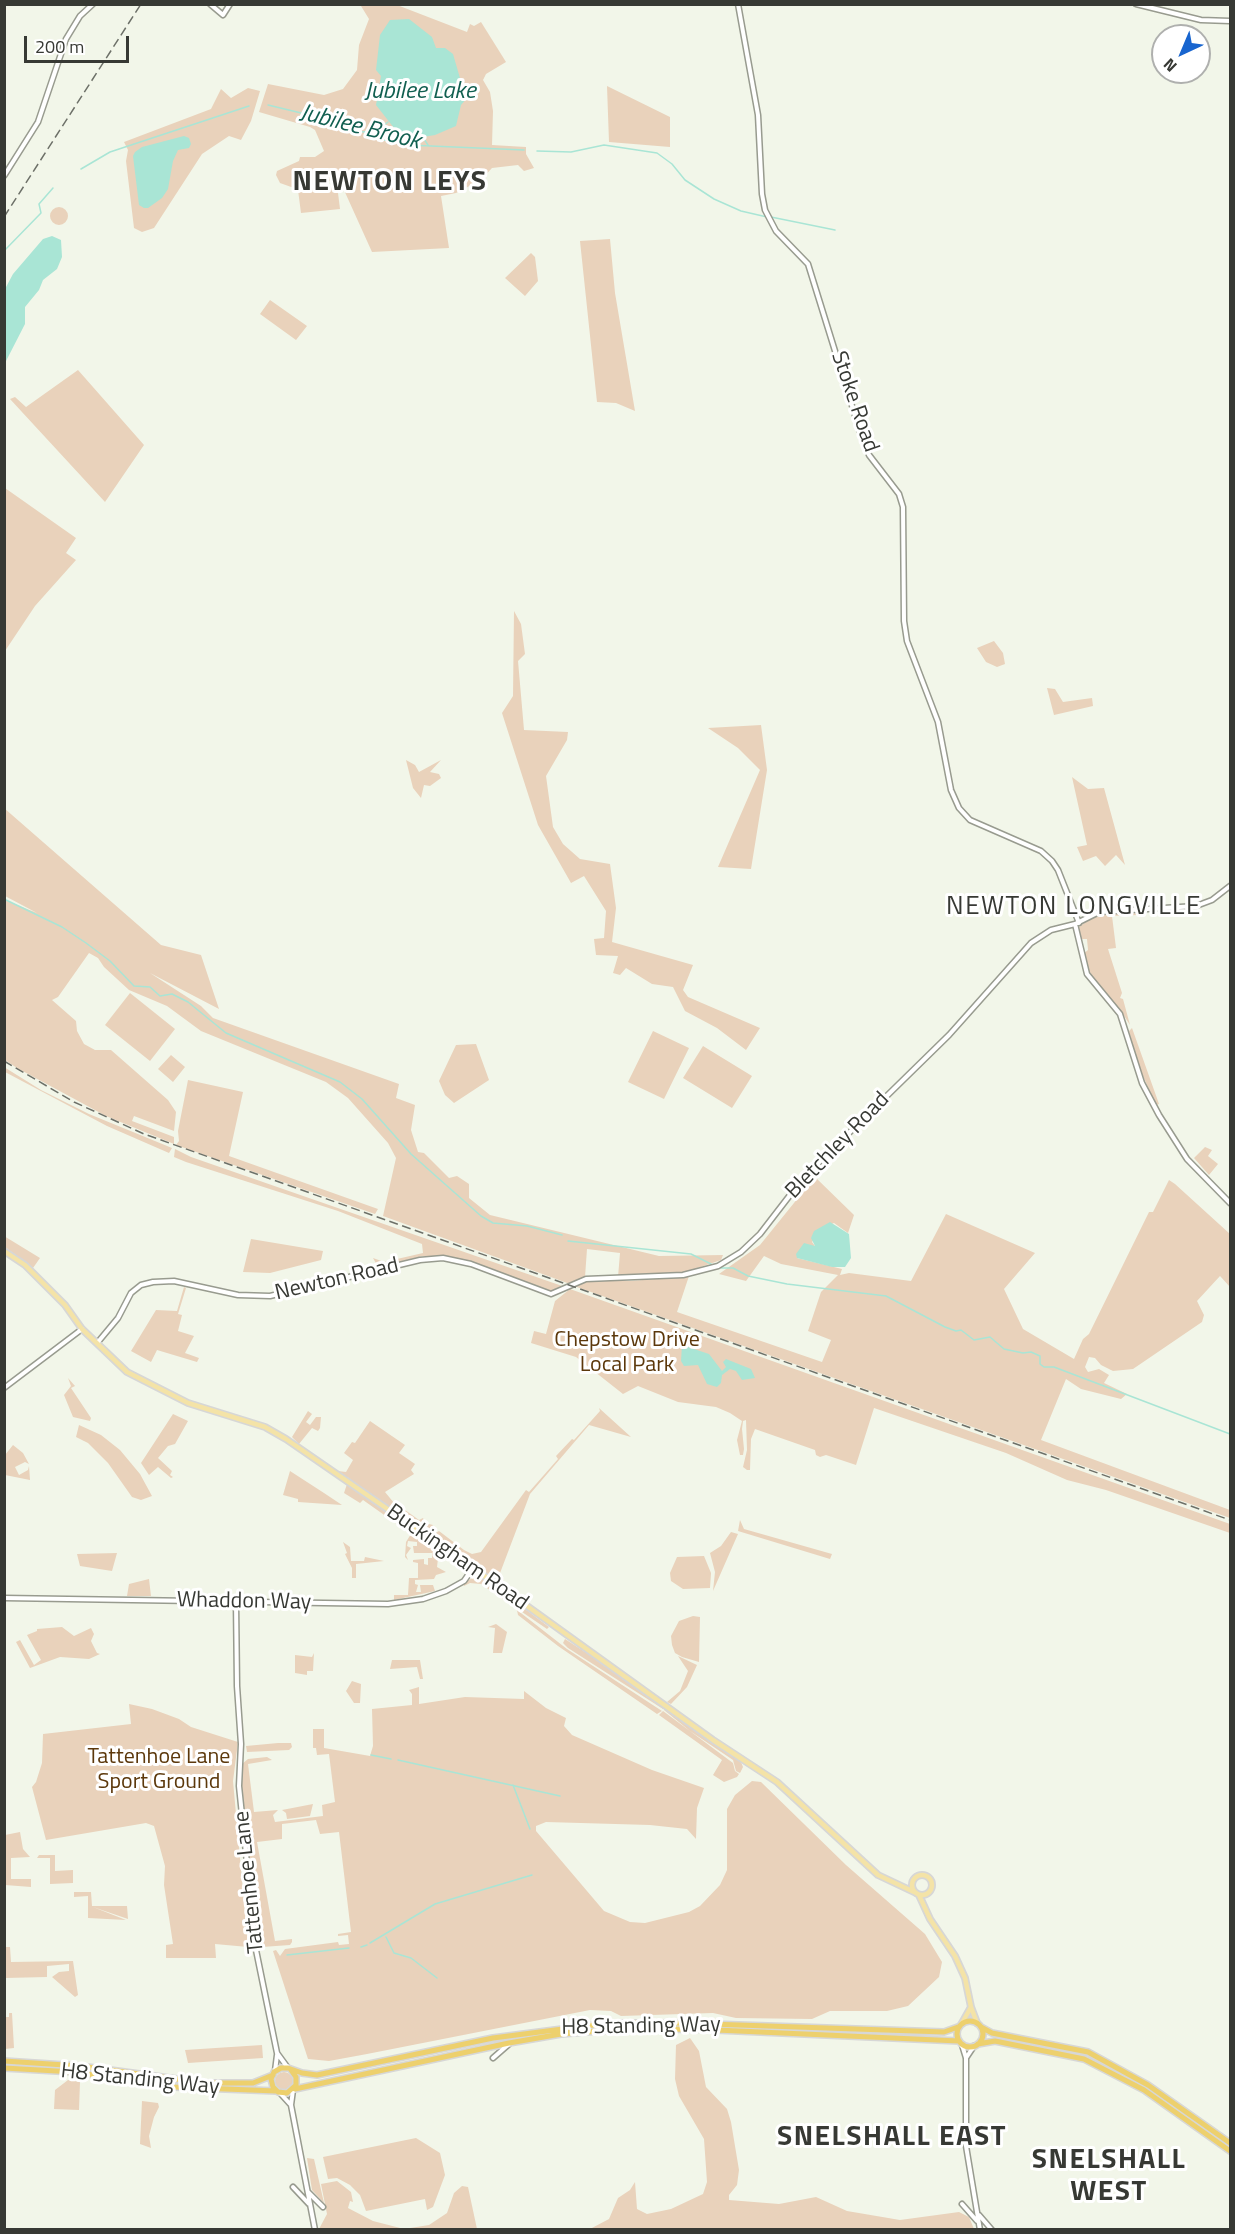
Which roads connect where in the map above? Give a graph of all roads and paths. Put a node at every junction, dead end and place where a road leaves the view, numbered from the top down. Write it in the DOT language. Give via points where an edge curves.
graph roads {
  1 [pos="93,4"];
  2 [pos="210,4"];
  3 [pos="230,4"];
  4 [pos="738,4"];
  5 [pos="1136,4"];
  6 [pos="1230,21"];
  7 [pos="4,176"];
  8 [pos="1230,886"];
  9 [pos="1077,923"];
  10 [pos="1230,1203"];
  11 [pos="4,1251"];
  12 [pos="563,1290"];
  13 [pos="82,1329"];
  14 [pos="98,1342"];
  15 [pos="4,1388"];
  16 [pos="473,1568"];
  17 [pos="4,1598"];
  18 [pos="236,1602"];
  19 [pos="912,1883"];
  20 [pos="902,1888"];
  21 [pos="917,1893"];
  22 [pos="928,1893"];
  23 [pos="925,1906"];
  24 [pos="971,2007"];
  25 [pos="668,2025"];
  26 [pos="960,2025"];
  27 [pos="979,2025"];
  28 [pos="936,2036"];
  29 [pos="509,2043"];
  30 [pos="960,2043"];
  31 [pos="976,2045"];
  32 [pos="277,2053"];
  33 [pos="493,2058"];
  34 [pos="966,2058"];
  35 [pos="6,2064"];
  36 [pos="24,2065"];
  37 [pos="289,2069"];
  38 [pos="274,2073"];
  39 [pos="293,2090"];
  40 [pos="278,2092"];
  41 [pos="291,2105"];
  42 [pos="1230,2143"];
  43 [pos="1230,2151"];
  44 [pos="293,2187"];
  45 [pos="308,2191"];
  46 [pos="310,2204"];
  47 [pos="962,2204"];
  48 [pos="323,2207"];
  49 [pos="977,2212"];
  50 [pos="979,2224"];
  51 [pos="315,2229"];
  52 [pos="980,2229"];
  53 [pos="992,2229"];
  1 -- 7 [label="street" via="66,39 38,122"];
  2 -- 3 [label="street" via="223,15"];
  4 -- 9 [label="street, Stoke Road" via="758,115 762,194 768,217 808,264 862,438 899,494 903,507 903,621 938,722 951,790 958,808 976,824 1041,851 1052,861"];
  5 -- 6 [label="street" via="1201,20"];
  8 -- 9 [label="street, Bletchley Road" via="1196,906 1112,910"];
  9 -- 10 [label="street, Stoke Road" via="1087,974 1120,1014 1142,1083 1158,1115 1187,1159"];
  9 -- 12 [label="street, Bletchley Road" via="1051,930 1024,949 947,1038 804,1177 741,1252 718,1266 694,1273 586,1279"];
  11 -- 13 [label="main road, Buckingham Road" via="51,1291"];
  12 -- 14 [label="street, Newton Road" via="548,1294 461,1261 438,1258 270,1296 238,1295 174,1281 153,1282 130,1293 118,1318"];
  13 -- 14 [label="main road, Buckingham Road"];
  13 -- 15 [label="street"];
  14 -- 16 [label="main road, Buckingham Road" via="111,1360 134,1377 188,1403 259,1425 286,1439"];
  16 -- 18 [label="street, Whaddon Way" via="456,1586 402,1603"];
  16 -- 20 [label="main road, Buckingham Road" via="777,1782 878,1875"];
  17 -- 18 [label="street, Whaddon Way"];
  18 -- 32 [label="street, Tattenhoe Lane" via="239,1786 256,1950"];
  19 -- 20 [label="main road"];
  19 -- 21 [label="main road"];
  19 -- 22 [label="main road" via="919,1876 928,1878 932,1886"];
  20 -- 21 [label="main road, Buckingham Road"];
  21 -- 22 [label="main road"];
  21 -- 23 [label="main road"];
  22 -- 23 [label="main road"];
  23 -- 24 [label="main road" via="956,1956"];
  24 -- 26 [label="main road"];
  24 -- 27 [label="main road"];
  25 -- 28 [label="highway, H8 Standing Way"];
  25 -- 29 [label="highway, H8 Standing Way" via="561,2034"];
  25 -- 37 [label="highway, H8 Standing Way" via="609,2023 553,2028 317,2075"];
  26 -- 27 [label="highway" via="969,2020"];
  26 -- 28 [label="highway, H8 Standing Way"];
  26 -- 30 [label="highway" via="956,2034"];
  27 -- 31 [label="highway" via="983,2035"];
  27 -- 42 [label="highway" via="992,2033 1088,2052 1148,2085"];
  28 -- 30 [label="highway, H8 Standing Way"];
  29 -- 33 [label="street"];
  29 -- 39 [label="highway, H8 Standing Way"];
  30 -- 31 [label="highway"];
  30 -- 34 [label="street"];
  31 -- 34 [label="street"];
  31 -- 43 [label="highway" via="995,2041 1084,2059 1144,2090"];
  32 -- 37 [label="street, Tattenhoe Lane"];
  32 -- 38 [label="street, Tattenhoe Lane"];
  34 -- 49 [label="street" via="966,2146"];
  35 -- 36 [label="highway, H8 Standing Way"];
  36 -- 38 [label="highway, H8 Standing Way" via="80,2066 206,2083 253,2083"];
  36 -- 40 [label="highway, H8 Standing Way" via="175,2087"];
  37 -- 38 [label="highway"];
  37 -- 39 [label="highway" via="296,2077"];
  38 -- 40 [label="highway" via="271,2083"];
  39 -- 40 [label="highway"];
  39 -- 41 [label="street"];
  40 -- 41 [label="street"];
  41 -- 45 [label="street"];
  44 -- 46 [label="street"];
  45 -- 46 [label="street"];
  45 -- 48 [label="street"];
  46 -- 51 [label="street"];
  47 -- 50 [label="street"];
  49 -- 50 [label="street"];
  49 -- 53 [label="street"];
  50 -- 52 [label="street"];
}
